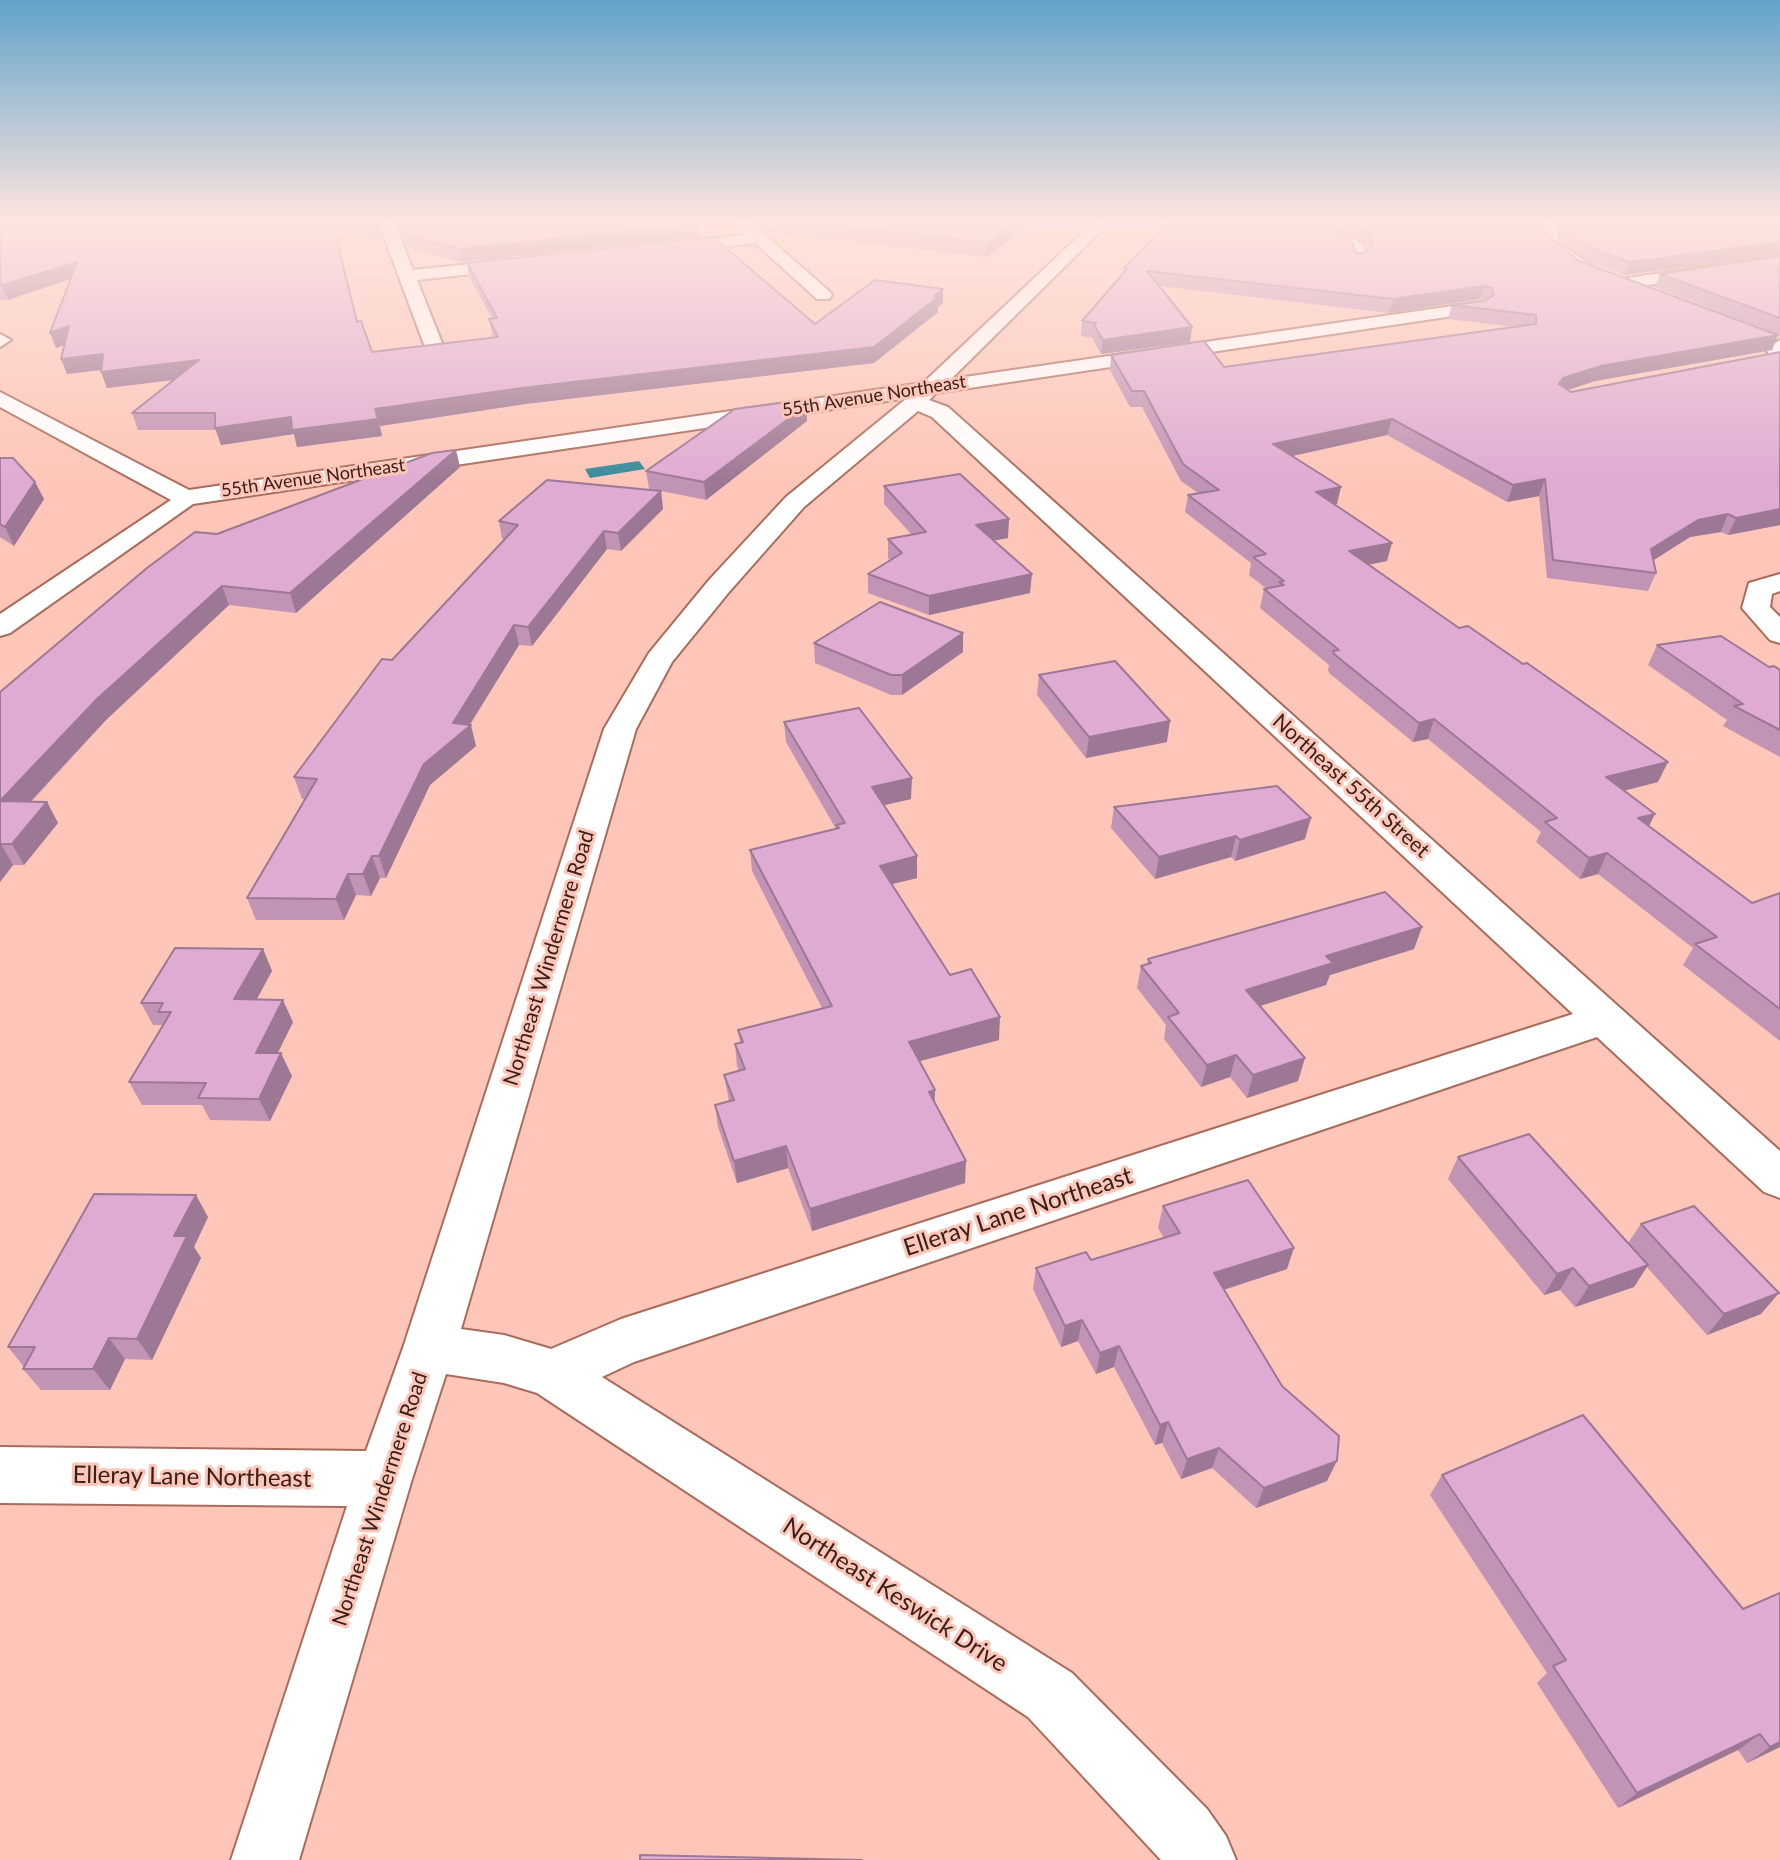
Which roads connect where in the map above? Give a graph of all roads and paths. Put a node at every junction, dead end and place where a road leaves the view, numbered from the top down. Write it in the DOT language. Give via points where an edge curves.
graph roads {
  1 [pos="418,308"];
  2 [pos="1013,308"];
  3 [pos="1475,308"];
  4 [pos="1755,335"];
  5 [pos="432,343"];
  6 [pos="1780,345"];
  7 [pos="1780,356"];
  8 [pos="1754,362"];
  9 [pos="922,395"];
  10 [pos="0,398"];
  11 [pos="185,498"];
  12 [pos="1780,582"];
  13 [pos="0,627"];
  14 [pos="1780,635"];
  15 [pos="1606,1018"];
  16 [pos="1780,1179"];
  17 [pos="429,1348"];
  18 [pos="552,1374"];
  19 [pos="0,1475"];
  20 [pos="384,1479"];
  21 [pos="265,1860"];
  22 [pos="1202,1860"];
  1 -- 5 [label="street"];
  2 -- 9 [label="street, Northeast Windermere Road"];
  3 -- 9 [label="street, 55th Avenue Northeast"];
  4 -- 6 [label="street"];
  6 -- 7 [label="street" via="1775,349"];
  7 -- 8 [label="street"];
  9 -- 11 [label="street, 55th Avenue Northeast"];
  9 -- 15 [label="street, Northeast 55th Street"];
  9 -- 17 [label="street, Northeast Windermere Road" via="795,502 719,586 659,659 620,729"];
  10 -- 11 [label="street"];
  11 -- 13 [label="street"];
  12 -- 14 [label="street" via="1759,589 1756,608"];
  15 -- 16 [label="street, Northeast 55th Street"];
  15 -- 18 [label="street, Elleray Lane Northeast" via="621,1343"];
  17 -- 18 [label="street" via="504,1359"];
  17 -- 20 [label="street, Northeast Windermere Road"];
  18 -- 22 [label="street, Northeast Keswick Drive" via="1050,1695 1183,1833"];
  19 -- 20 [label="street, Elleray Lane Northeast"];
  20 -- 21 [label="street, Northeast Windermere Road"];
}
